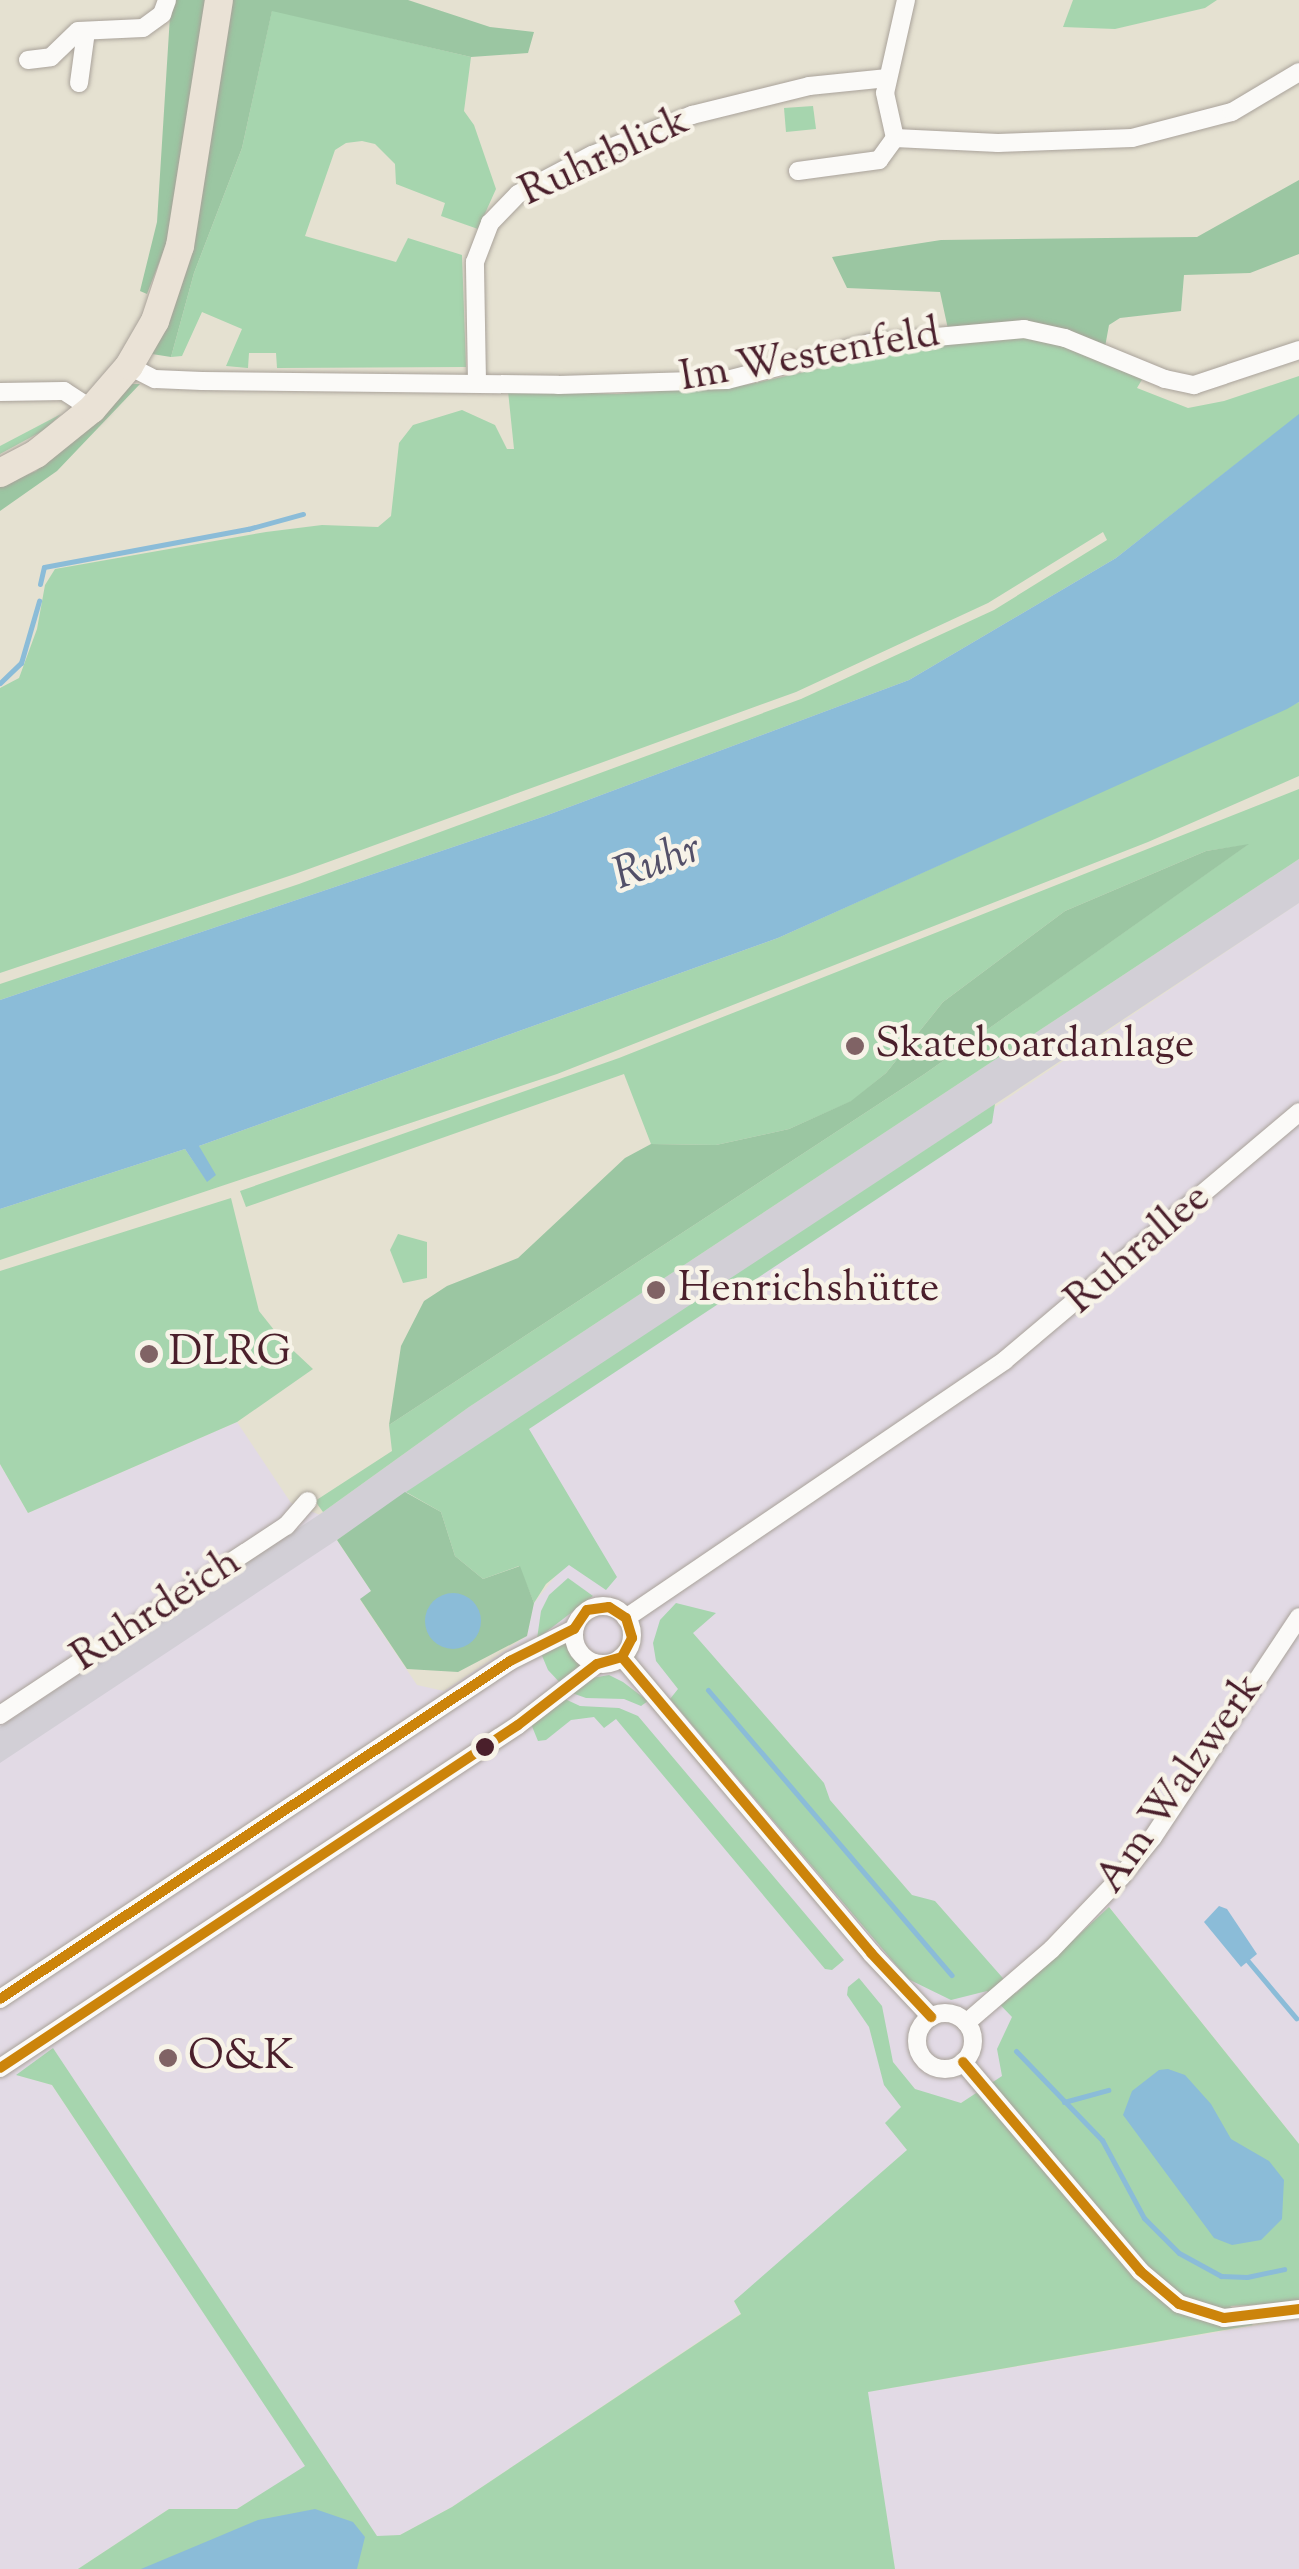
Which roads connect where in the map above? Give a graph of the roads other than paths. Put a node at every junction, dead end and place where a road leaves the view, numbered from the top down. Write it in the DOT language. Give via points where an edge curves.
graph roads {
  1 [pos="166,0"];
  2 [pos="219,0"];
  3 [pos="906,0"];
  4 [pos="86,30"];
  5 [pos="28,60"];
  6 [pos="1299,72"];
  7 [pos="888,78"];
  8 [pos="79,84"];
  9 [pos="895,138"];
  10 [pos="798,171"];
  11 [pos="1299,350"];
  12 [pos="129,366"];
  13 [pos="477,382"];
  14 [pos="0,392"];
  15 [pos="92,409"];
  16 [pos="0,474"];
  17 [pos="1299,1112"];
  18 [pos="308,1500"];
  19 [pos="1299,1617"];
  20 [pos="626,1618"];
  21 [pos="574,1629"];
  22 [pos="622,1657"];
  23 [pos="597,1664"];
  24 [pos="0,1715"];
  25 [pos="0,1999"];
  26 [pos="931,2017"];
  27 [pos="966,2023"];
  28 [pos="964,2062"];
  29 [pos="0,2068"];
  30 [pos="1299,2310"];
  1 -- 4 [label="street" via="143,35"];
  2 -- 12 [label="main road" via="172,278"];
  3 -- 7 [label="street"];
  4 -- 5 [label="street" via="68,35 52,57"];
  4 -- 8 [label="street"];
  6 -- 9 [label="street" via="1232,112 1132,138"];
  7 -- 9 [label="street"];
  7 -- 13 [label="street, Ruhrblick" via="826,82 692,114 518,194 490,223 476,255"];
  9 -- 10 [label="street" via="872,162"];
  11 -- 13 [label="street, Im Westenfeld" via="1192,385 1046,332 1009,329 862,345 727,380"];
  12 -- 13 [label="street, Im Westenfeld" via="155,379"];
  12 -- 15 [label="main road"];
  14 -- 15 [label="street" via="64,391"];
  15 -- 16 [label="main road"];
  17 -- 20 [label="street, Ruhrallee" via="1006,1360"];
  18 -- 24 [label="street, Ruhrdeich" via="286,1526"];
  19 -- 27 [label="street, Am Walzwerk" via="1122,1876 1052,1949"];
  20 -- 21 [label="street" via="598,1606"];
  20 -- 22 [label="street" via="632,1638"];
  21 -- 23 [label="street" via="576,1648"];
  21 -- 25 [label="street" via="510,1661"];
  22 -- 23 [label="street"];
  22 -- 26 [label="street"];
  23 -- 29 [label="street" via="518,1725"];
  26 -- 27 [label="street" via="949,2014"];
  26 -- 28 [label="street" via="916,2040 922,2058 937,2068"];
  27 -- 28 [label="street" via="973,2043"];
  28 -- 30 [label="street" via="1140,2271 1179,2304 1224,2318"];
}
